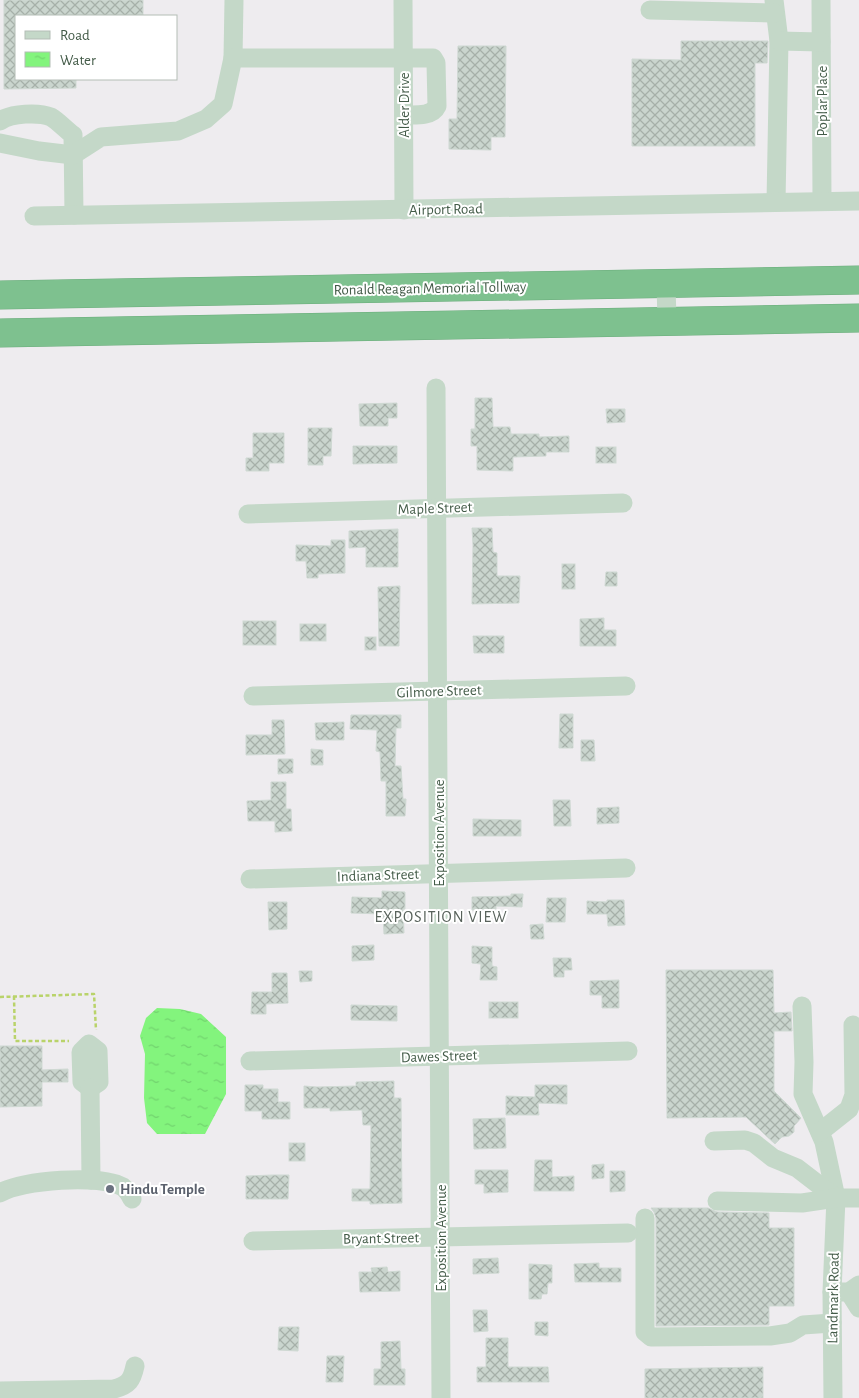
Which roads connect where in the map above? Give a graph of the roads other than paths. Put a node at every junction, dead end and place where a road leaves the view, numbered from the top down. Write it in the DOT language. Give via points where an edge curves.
graph roads {
  1 [pos="234,0"];
  2 [pos="403,0"];
  3 [pos="821,0"];
  4 [pos="774,7"];
  5 [pos="650,10"];
  6 [pos="779,42"];
  7 [pos="822,42"];
  8 [pos="233,58"];
  9 [pos="403,58"];
  10 [pos="404,115"];
  11 [pos="0,121"];
  12 [pos="0,143"];
  13 [pos="73,155"];
  14 [pos="822,201"];
  15 [pos="859,201"];
  16 [pos="776,202"];
  17 [pos="404,210"];
  18 [pos="74,215"];
  19 [pos="34,216"];
  20 [pos="859,280"];
  21 [pos="666,284"];
  22 [pos="0,296"];
  23 [pos="859,318"];
  24 [pos="667,321"];
  25 [pos="0,333"];
  26 [pos="436,388"];
  27 [pos="623,503"];
  28 [pos="437,508"];
  29 [pos="248,514"];
  30 [pos="626,686"];
  31 [pos="438,691"];
  32 [pos="253,696"];
  33 [pos="626,868"];
  34 [pos="439,873"];
  35 [pos="250,879"];
  36 [pos="802,1006"];
  37 [pos="853,1025"];
  38 [pos="628,1051"];
  39 [pos="440,1056"];
  40 [pos="250,1061"];
  41 [pos="90,1088"];
  42 [pos="820,1132"];
  43 [pos="714,1141"];
  44 [pos="91,1180"];
  45 [pos="0,1193"];
  46 [pos="836,1198"];
  47 [pos="859,1198"];
  48 [pos="132,1199"];
  49 [pos="717,1201"];
  50 [pos="645,1218"];
  51 [pos="628,1233"];
  52 [pos="441,1237"];
  53 [pos="253,1241"];
  54 [pos="850,1294"];
  55 [pos="832,1323"];
  56 [pos="135,1366"];
  57 [pos="0,1391"];
  58 [pos="441,1398"];
  59 [pos="833,1398"];
  1 -- 8 [label="street"];
  2 -- 9 [label="street, Alder Drive"];
  3 -- 7 [label="street, Poplar Place"];
  4 -- 5 [label="street"];
  4 -- 6 [label="street"];
  6 -- 7 [label="street"];
  6 -- 16 [label="street"];
  7 -- 14 [label="street, Poplar Place"];
  8 -- 9 [label="street"];
  8 -- 13 [label="street" via="223,104 206,119 178,131 101,137"];
  9 -- 10 [label="street, Alder Drive"];
  9 -- 10 [label="street" via="433,58 436,63 437,106 430,114"];
  10 -- 17 [label="street, Alder Drive"];
  11 -- 13 [label="street" via="6,117 32,114 51,118 72,136"];
  12 -- 13 [label="street"];
  13 -- 18 [label="street"];
  14 -- 15 [label="street, Airport Road"];
  14 -- 16 [label="street, Airport Road"];
  16 -- 17 [label="street, Airport Road"];
  17 -- 18 [label="street, Airport Road"];
  18 -- 19 [label="street, Airport Road"];
  20 -- 21 [label="highway, Ronald Reagan Memorial Tollway"];
  21 -- 22 [label="highway, Ronald Reagan Memorial Tollway"];
  21 -- 24 [label="street"];
  23 -- 24 [label="highway"];
  24 -- 25 [label="highway"];
  26 -- 28 [label="street, Exposition Avenue"];
  27 -- 28 [label="street, Maple Street"];
  28 -- 29 [label="street, Maple Street"];
  28 -- 31 [label="street, Exposition Avenue"];
  30 -- 31 [label="street, Gilmore Street"];
  31 -- 32 [label="street, Gilmore Street"];
  31 -- 34 [label="street, Exposition Avenue"];
  33 -- 34 [label="street, Indiana Street"];
  34 -- 35 [label="street, Indiana Street"];
  34 -- 39 [label="street, Exposition Avenue"];
  36 -- 42 [label="street, Landmark Road" via="802,1094"];
  37 -- 42 [label="street" via="854,1095 849,1109"];
  38 -- 39 [label="street, Dawes Street"];
  39 -- 40 [label="street, Dawes Street"];
  39 -- 52 [label="street, Exposition Avenue"];
  41 -- 44 [label="street"];
  42 -- 46 [label="street, Landmark Road"];
  43 -- 46 [label="street" via="745,1140 754,1143 773,1158 797,1168"];
  44 -- 45 [label="street" via="49,1181"];
  44 -- 48 [label="street" via="126,1188"];
  46 -- 47 [label="street"];
  46 -- 49 [label="street" via="802,1203"];
  46 -- 54 [label="street, Landmark Road"];
  50 -- 55 [label="street" via="645,1332 651,1337 770,1336 790,1333 803,1324"];
  51 -- 52 [label="street, Bryant Street"];
  52 -- 53 [label="street, Bryant Street"];
  52 -- 58 [label="street, Exposition Avenue"];
  54 -- 55 [label="street, Landmark Road"];
  55 -- 59 [label="street, Landmark Road"];
  56 -- 57 [label="street" via="132,1379 114,1389"];
}
